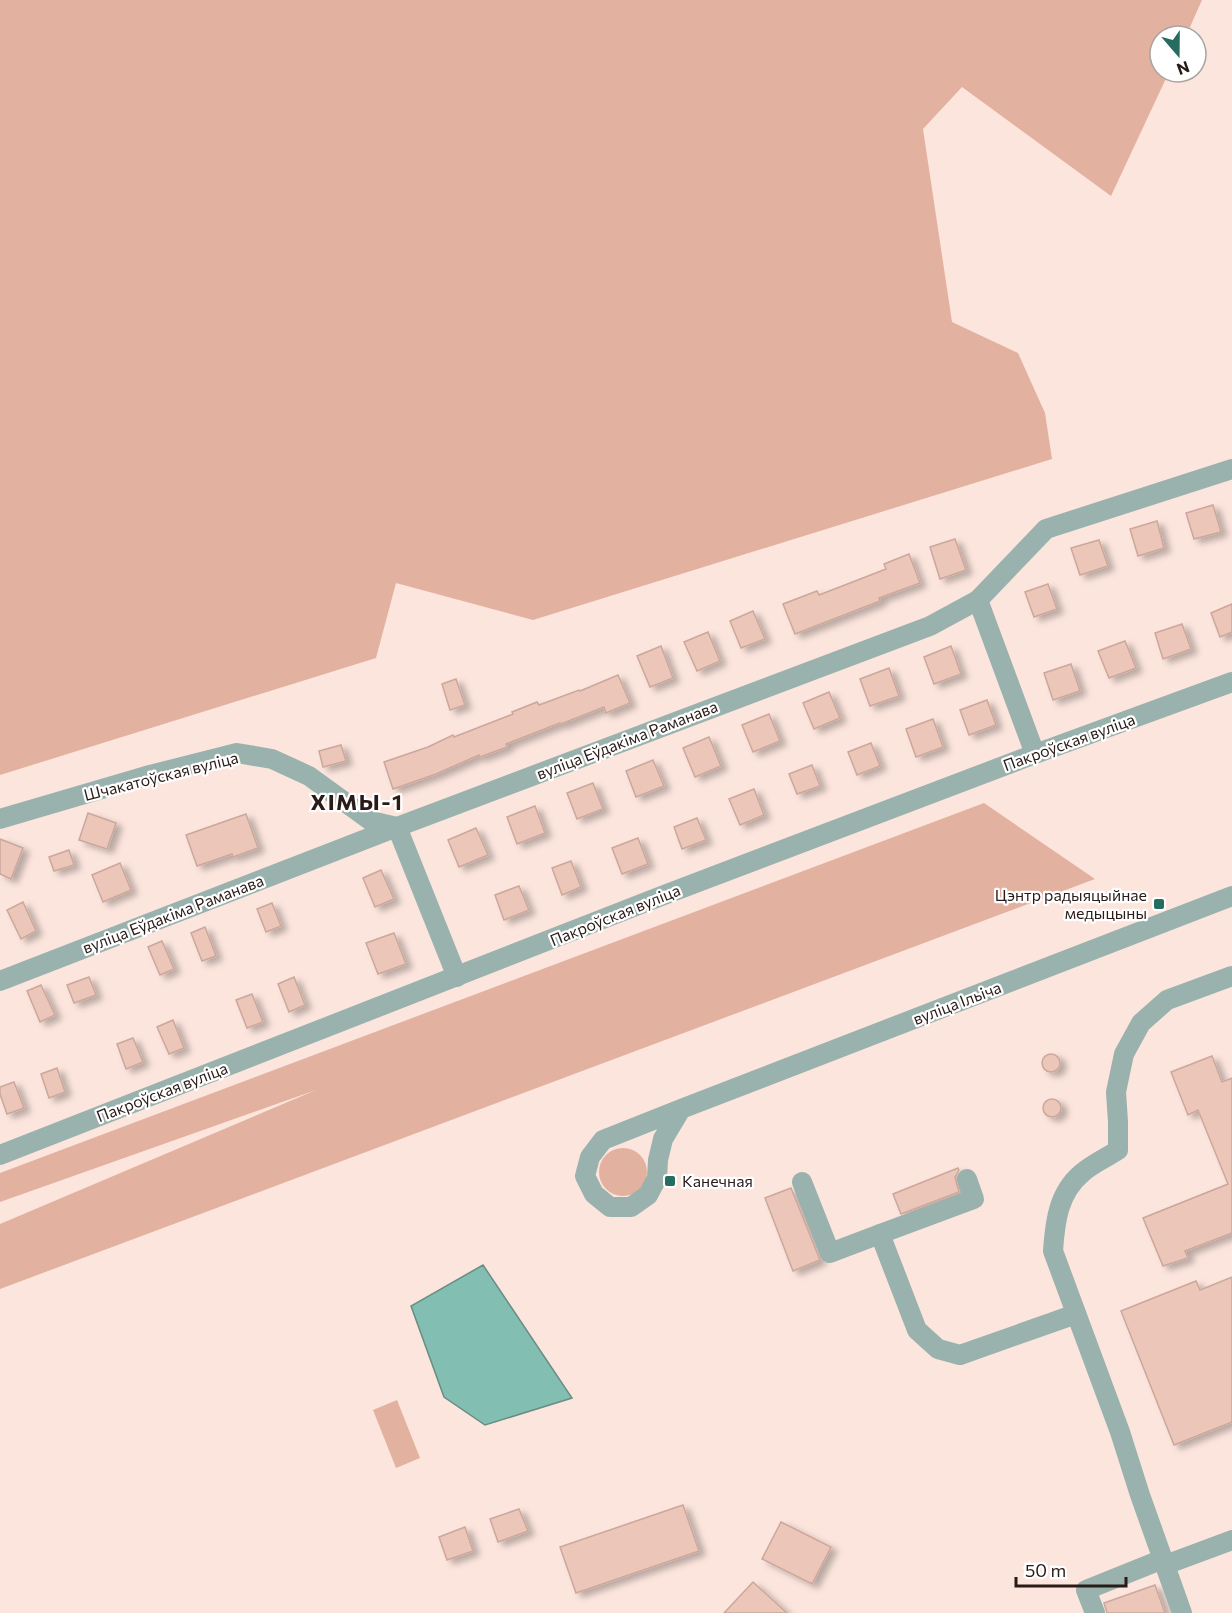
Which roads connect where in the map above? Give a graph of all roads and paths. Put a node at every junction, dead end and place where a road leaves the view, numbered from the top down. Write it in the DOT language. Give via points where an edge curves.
graph roads {
  1 [pos="1232,470"];
  2 [pos="978,600"];
  3 [pos="1232,682"];
  4 [pos="1035,754"];
  5 [pos="0,819"];
  6 [pos="397,827"];
  7 [pos="1232,896"];
  8 [pos="1232,975"];
  9 [pos="457,977"];
  10 [pos="0,981"];
  11 [pos="681,1109"];
  12 [pos="0,1155"];
  13 [pos="967,1179"];
  14 [pos="802,1182"];
  15 [pos="880,1234"];
  16 [pos="1077,1314"];
  17 [pos="1232,1540"];
  18 [pos="1164,1562"];
  19 [pos="1095,1613"];
  20 [pos="1182,1613"];
  1 -- 2 [label="street, вуліца Еўдакіма Раманава" via="1046,529"];
  2 -- 4 [label="street"];
  2 -- 6 [label="street, вуліца Еўдакіма Раманава" via="930,626"];
  3 -- 4 [label="street, Пакроўская вуліца"];
  4 -- 9 [label="street, Пакроўская вуліца"];
  5 -- 6 [label="street, Шчакатоўская вуліца" via="237,753 272,759 309,776 371,821"];
  6 -- 9 [label="street"];
  6 -- 10 [label="street, вуліца Еўдакіма Раманава"];
  7 -- 11 [label="street, вуліца Ільіча"];
  8 -- 16 [label="street" via="1167,1000 1141,1023 1124,1054 1116,1092 1118,1150 1081,1174 1062,1198 1054,1224 1053,1251"];
  9 -- 12 [label="street, Пакроўская вуліца"];
  11 -- 11 [label="street, вуліца Ільіча" via="603,1140 590,1157 585,1176 594,1194 610,1207 631,1207 648,1196 657,1178 663,1138"];
  13 -- 15 [label="street" via="974,1199"];
  14 -- 15 [label="street" via="830,1253"];
  15 -- 16 [label="street" via="917,1330 938,1348 960,1355"];
  16 -- 18 [label="street"];
  17 -- 18 [label="street"];
  18 -- 19 [label="street" via="1086,1590"];
  18 -- 20 [label="street"];
}
